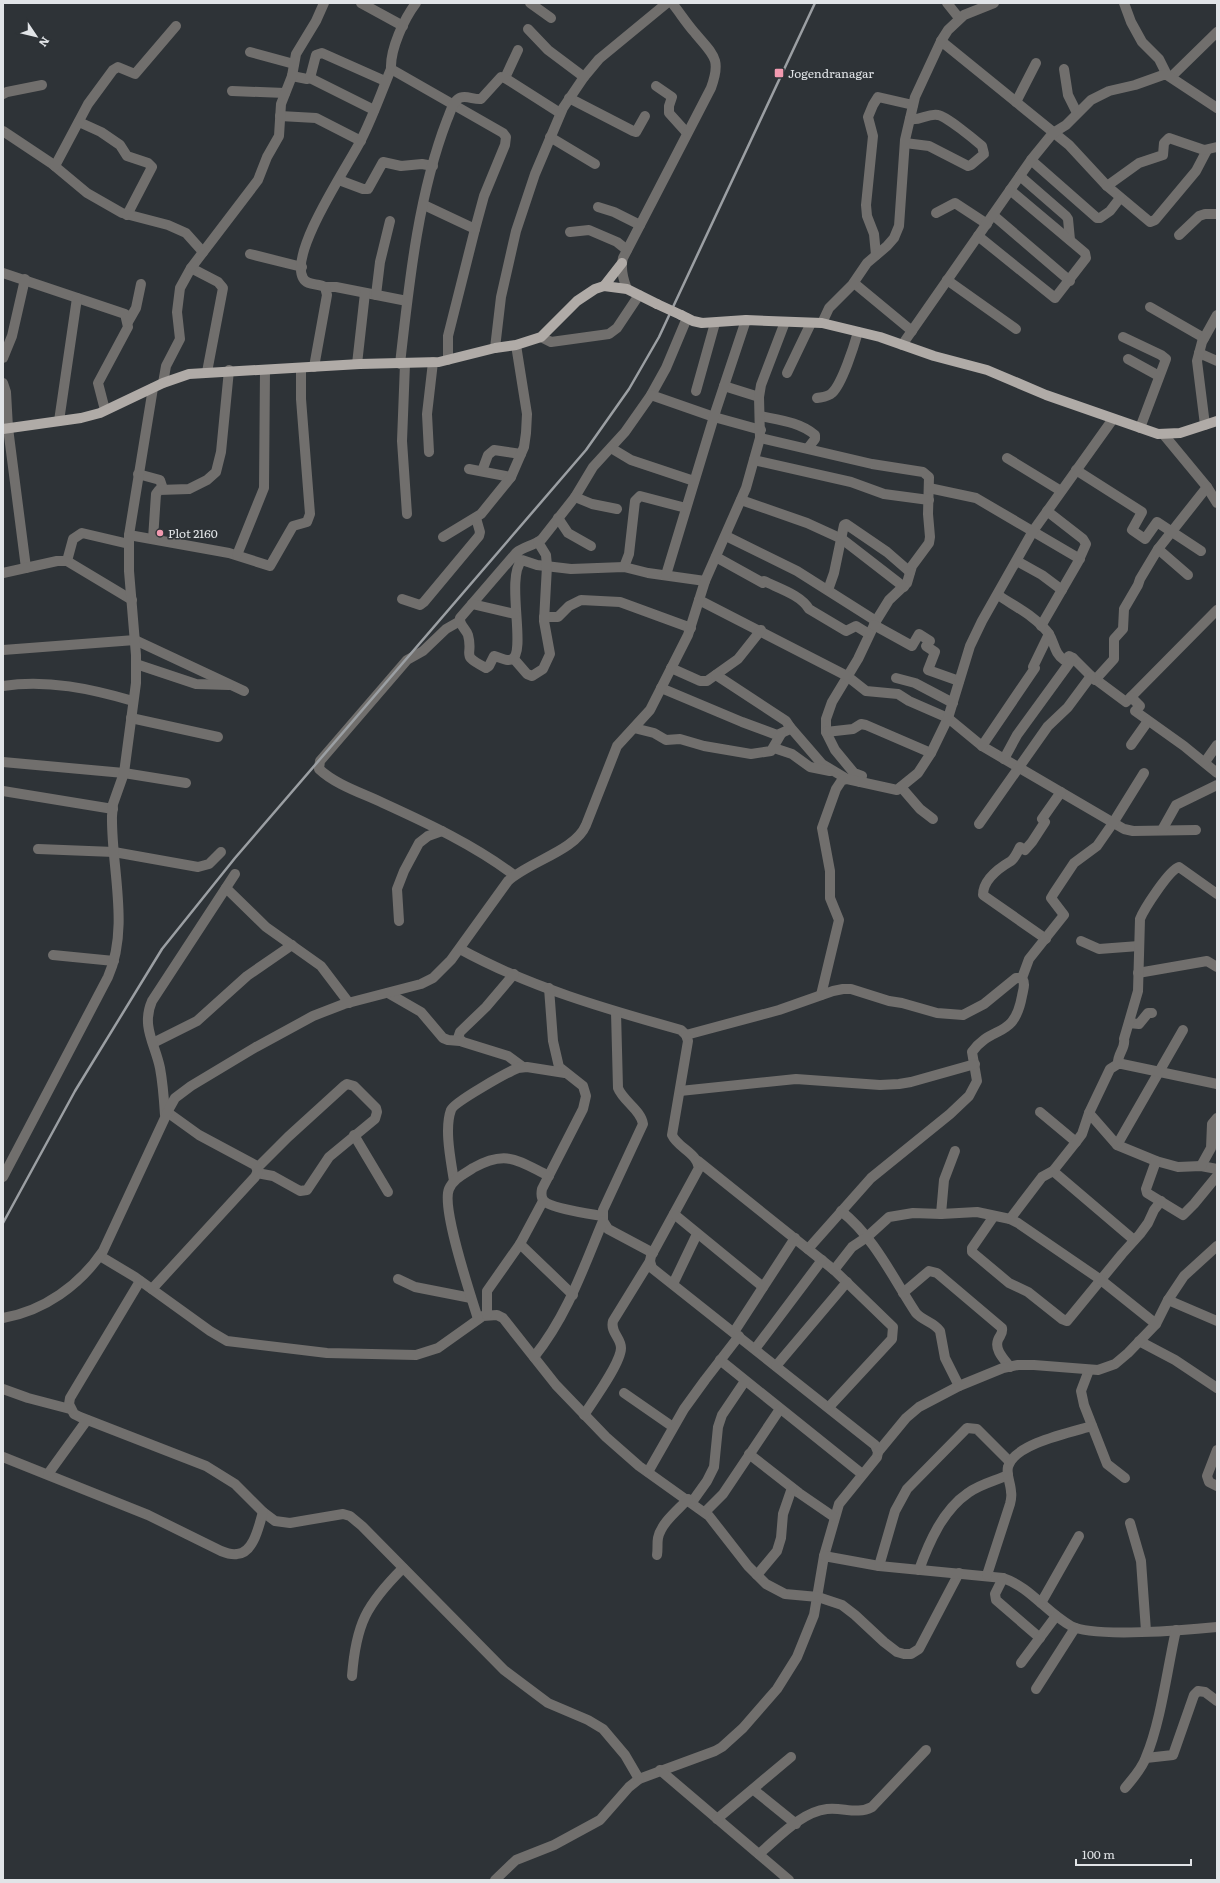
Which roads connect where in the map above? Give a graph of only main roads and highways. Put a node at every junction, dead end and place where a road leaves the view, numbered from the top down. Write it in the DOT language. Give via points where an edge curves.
graph roads {
  1 [pos="622,262"];
  2 [pos="604,286"];
  3 [pos="1217,421"];
  4 [pos="6,429"];
  1 -- 2 [label="main road"];
  2 -- 3 [label="main road, bridge" via="627,289 702,323 746,320 822,323 880,337 934,356 987,370 1046,395 1164,435 1180,433"];
  2 -- 4 [label="main road" via="577,301 542,337 516,345 433,362 189,374 81,418"];
}
